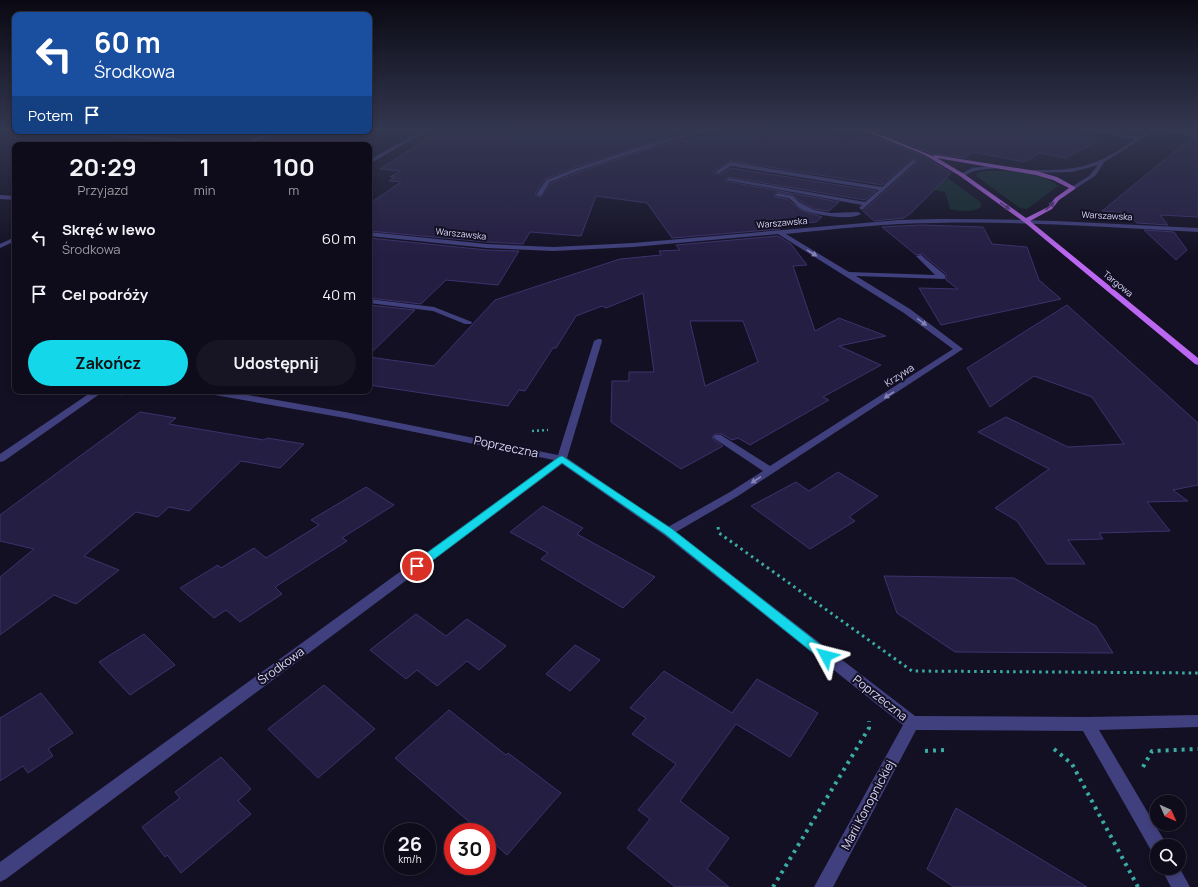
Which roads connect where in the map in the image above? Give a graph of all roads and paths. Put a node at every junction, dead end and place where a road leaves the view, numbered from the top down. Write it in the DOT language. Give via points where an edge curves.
graph roads {
  1 [pos="572,171"];
  2 [pos="775,171"];
  3 [pos="902,171"];
  4 [pos="956,171"];
  5 [pos="967,171"];
  6 [pos="1028,171"];
  7 [pos="1048,171"];
  8 [pos="1097,171"];
  9 [pos="1032,172"];
  10 [pos="962,175"];
  11 [pos="729,180"];
  12 [pos="1072,188"];
  13 [pos="882,189"];
  14 [pos="760,192"];
  15 [pos="539,195"];
  16 [pos="0,197"];
  17 [pos="12,198"];
  18 [pos="866,204"];
  19 [pos="858,214"];
  20 [pos="1026,221"];
  21 [pos="869,224"];
  22 [pos="1198,230"];
  23 [pos="779,232"];
  24 [pos="372,234"];
  25 [pos="12,240"];
  26 [pos="2,244"];
  27 [pos="919,256"];
  28 [pos="847,274"];
  29 [pos="372,301"];
  30 [pos="468,322"];
  31 [pos="598,341"];
  32 [pos="1198,362"];
  33 [pos="95,394"];
  34 [pos="225,394"];
  35 [pos="718,437"];
  36 [pos="0,459"];
  37 [pos="562,459"];
  38 [pos="770,471"];
  39 [pos="718,523"];
  40 [pos="668,532"];
  41 [pos="1198,673"];
  42 [pos="868,715"];
  43 [pos="1198,721"];
  44 [pos="912,723"];
  45 [pos="1087,724"];
  46 [pos="1052,748"];
  47 [pos="1198,748"];
  48 [pos="950,749"];
  49 [pos="896,752"];
  50 [pos="1143,771"];
  51 [pos="1154,839"];
  52 [pos="0,873"];
  53 [pos="1174,875"];
  54 [pos="772,887"];
  55 [pos="823,887"];
  56 [pos="1138,887"];
  57 [pos="1181,887"];
  1 -- 15 [label="street" via="548,181"];
  2 -- 13 [label="street"];
  3 -- 13 [label="street"];
  4 -- 10 [label="main road, Targowa"];
  5 -- 10 [label="street"];
  6 -- 9 [label="main road"];
  7 -- 9 [label="street"];
  8 -- 12 [label="street"];
  9 -- 12 [label="main road" via="1063,181"];
  10 -- 20 [label="main road, Targowa, one-way"];
  11 -- 18 [label="street"];
  20 -- 12 [label="main road, one-way" via="1050,208"];
  13 -- 18 [label="street"];
  14 -- 19 [label="street" via="791,197 795,204 812,211 841,216"];
  16 -- 17 [label="street"];
  18 -- 19 [label="street"];
  19 -- 21 [label="street"];
  20 -- 21 [label="street, Warszawska" via="935,220"];
  20 -- 22 [label="street, Warszawska"];
  20 -- 32 [label="main road, Targowa"];
  21 -- 23 [label="street, Warszawska"];
  23 -- 24 [label="street, Warszawska" via="639,245 553,249 486,246"];
  23 -- 28 [label="street, Krzywa, one-way"];
  25 -- 26 [label="street"];
  27 -- 28 [label="street" via="942,277"];
  28 -- 38 [label="street, Krzywa, one-way" via="907,311 959,350"];
  29 -- 30 [label="street" via="434,309"];
  31 -- 37 [label="street"];
  33 -- 36 [label="street"];
  34 -- 37 [label="street, Poprzeczna"];
  35 -- 38 [label="street"];
  37 -- 40 [label="street, Poprzeczna"];
  37 -- 52 [label="street, Środkowa"];
  38 -- 40 [label="street, Krzywa, one-way"];
  39 -- 41 [label="path" via="719,533 912,671"];
  40 -- 44 [label="street, Poprzeczna"];
  42 -- 54 [label="path" via="869,728"];
  43 -- 45 [label="street, Poprzeczna"];
  44 -- 45 [label="street, Poprzeczna"];
  44 -- 49 [label="street, Marii Konopnickiej"];
  45 -- 51 [label="street"];
  46 -- 56 [label="path" via="1072,764"];
  47 -- 50 [label="path" via="1152,751 1142,766"];
  48 -- 49 [label="path"];
  49 -- 55 [label="street, Marii Konopnickiej"];
  53 -- 57 [label="street"];
}
